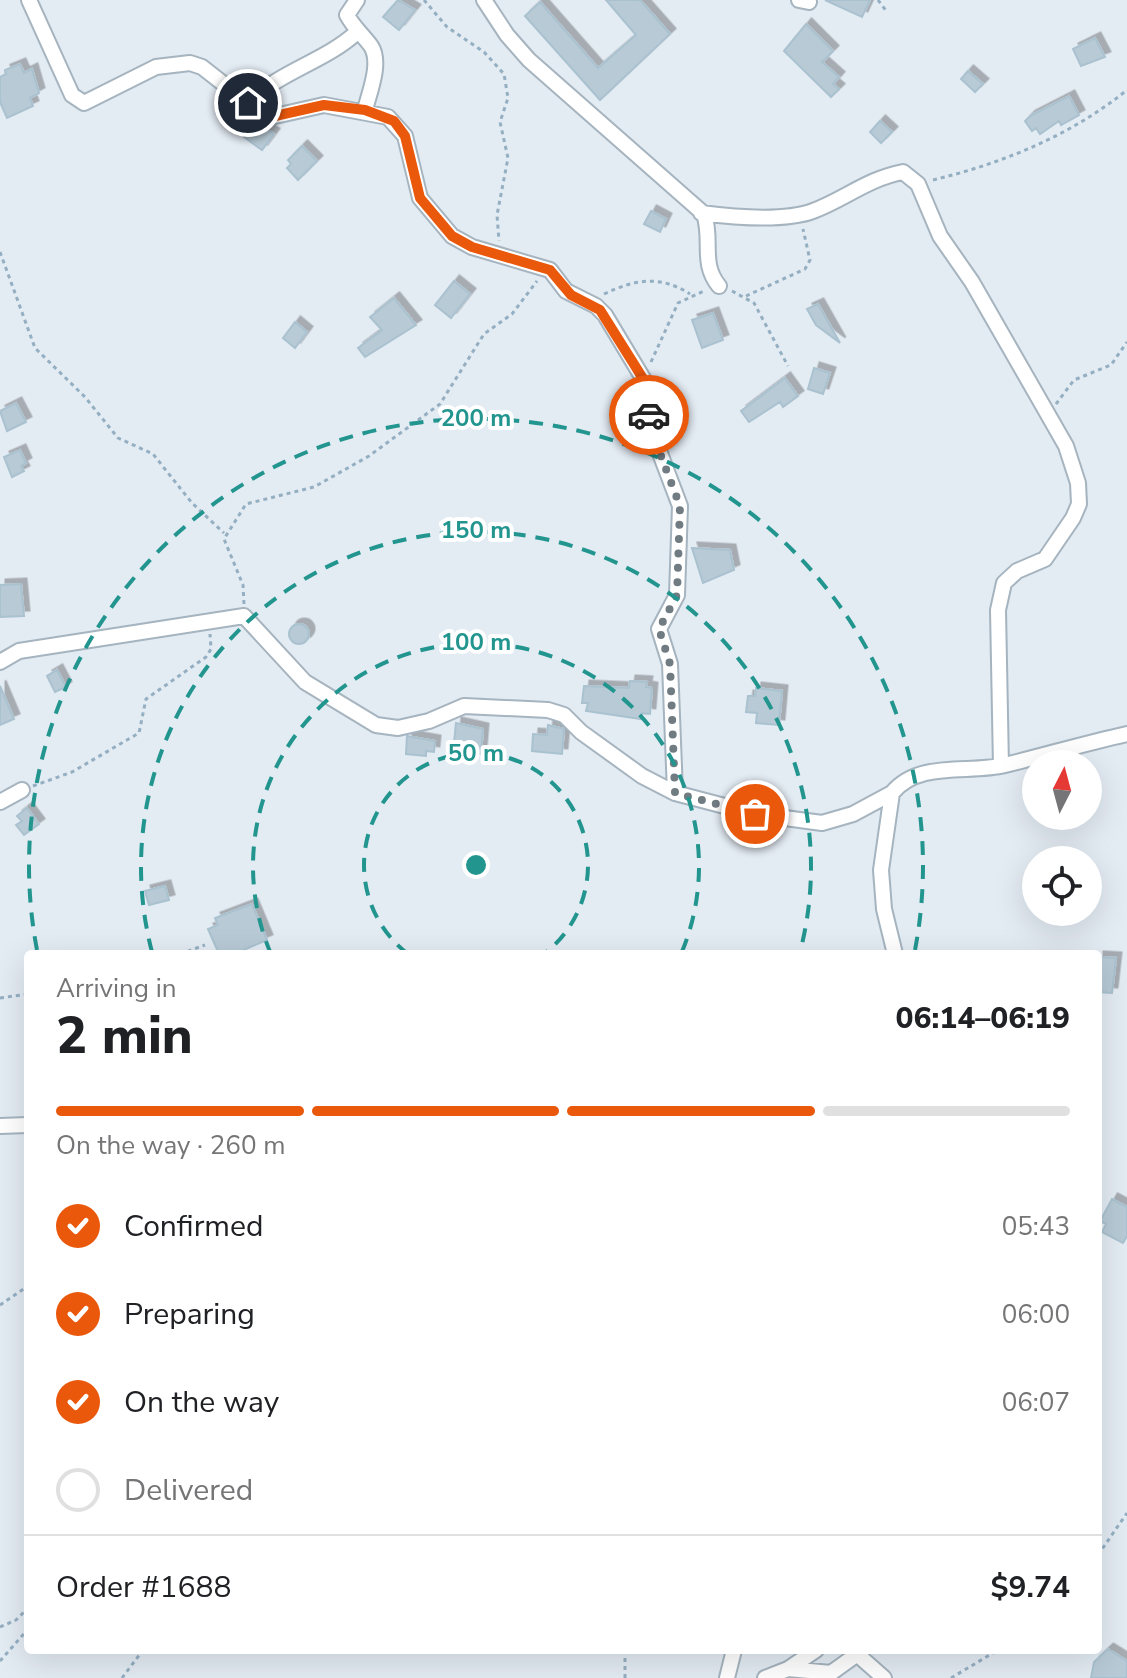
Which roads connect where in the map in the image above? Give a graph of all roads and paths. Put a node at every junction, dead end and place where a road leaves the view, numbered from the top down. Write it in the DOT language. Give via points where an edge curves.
graph roads {
  1 [pos="29,0"];
  2 [pos="357,0"];
  3 [pos="424,0"];
  4 [pos="484,0"];
  5 [pos="878,0"];
  6 [pos="887,12"];
  7 [pos="356,33"];
  8 [pos="1127,90"];
  9 [pos="248,103"];
  10 [pos="365,110"];
  11 [pos="918,184"];
  12 [pos="812,212"];
  13 [pos="701,213"];
  14 [pos="0,252"];
  15 [pos="503,256"];
  16 [pos="550,270"];
  17 [pos="719,286"];
  18 [pos="691,294"];
  19 [pos="746,296"];
  20 [pos="586,301"];
  21 [pos="1127,342"];
  22 [pos="788,366"];
  23 [pos="647,385"];
  24 [pos="1048,417"];
  25 [pos="224,533"];
  26 [pos="244,616"];
  27 [pos="207,621"];
  28 [pos="0,662"];
  29 [pos="1127,734"];
  30 [pos="1001,766"];
  31 [pos="22,790"];
  32 [pos="675,793"];
  33 [pos="892,793"];
  34 [pos="0,802"];
  35 [pos="205,945"];
  36 [pos="191,950"];
  37 [pos="894,950"];
  38 [pos="24,995"];
  39 [pos="0,998"];
  40 [pos="24,1125"];
  41 [pos="0,1126"];
  42 [pos="24,1289"];
  43 [pos="0,1305"];
  44 [pos="1127,1513"];
  45 [pos="1102,1549"];
  46 [pos="24,1612"];
  47 [pos="0,1627"];
  48 [pos="24,1634"];
  49 [pos="140,1654"];
  50 [pos="625,1654"];
  51 [pos="733,1654"];
  52 [pos="810,1654"];
  53 [pos="857,1654"];
  54 [pos="862,1654"];
  55 [pos="991,1654"];
  56 [pos="0,1661"];
  57 [pos="788,1669"];
  58 [pos="828,1675"];
  59 [pos="122,1678"];
  60 [pos="625,1678"];
  61 [pos="727,1678"];
  62 [pos="765,1678"];
  63 [pos="884,1678"];
  64 [pos="951,1678"];
  1 -- 9 [label="street" via="77,100 90,102 156,67 190,63"];
  2 -- 7 [label="street" via="347,15"];
  3 -- 15 [label="path" via="447,27 484,52 504,74 508,98 500,122 508,158 497,215"];
  4 -- 13 [label="street" via="529,60"];
  5 -- 6 [label="path"];
  7 -- 9 [label="street" via="269,83"];
  7 -- 10 [label="street" via="374,58"];
  8 -- 11 [label="path" via="1077,125 1022,153"];
  9 -- 10 [label="street" via="275,116 315,106"];
  10 -- 15 [label="street" via="400,127 420,198 452,236"];
  11 -- 12 [label="street" via="903,172 884,176"];
  11 -- 24 [label="street" via="940,236"];
  12 -- 13 [label="street" via="748,218"];
  12 -- 19 [label="path" via="802,236 810,260 805,269"];
  13 -- 17 [label="street" via="707,226 708,270"];
  14 -- 25 [label="path" via="35,348 118,438 153,454"];
  15 -- 16 [label="street"];
  16 -- 20 [label="street" via="566,291"];
  16 -- 25 [label="path" via="512,314 484,334 440,404 369,456 314,487 251,501"];
  17 -- 18 [label="path"];
  17 -- 19 [label="path"];
  18 -- 20 [label="path" via="670,281 653,281 631,283"];
  18 -- 23 [label="path" via="678,303 659,337"];
  19 -- 22 [label="path"];
  20 -- 23 [label="street" via="605,315"];
  21 -- 24 [label="path" via="1111,365 1074,380"];
  23 -- 32 [label="street" via="650,427 680,506 677,595 659,629 670,664"];
  24 -- 30 [label="street" via="1075,466 1079,504 1045,559 1017,571 1001,592"];
  25 -- 26 [label="path" via="243,585"];
  26 -- 27 [label="street"];
  26 -- 32 [label="street" via="305,682 376,725 398,728 464,706 548,710 564,715 642,776"];
  27 -- 28 [label="street" via="19,651"];
  27 -- 31 [label="path" via="211,649 146,699 139,733 72,772"];
  29 -- 30 [label="street"];
  30 -- 33 [label="street" via="912,777"];
  31 -- 34 [label="street"];
  32 -- 33 [label="street" via="755,814 822,823"];
  33 -- 37 [label="street" via="881,870"];
  35 -- 36 [label="path"];
  38 -- 39 [label="path"];
  40 -- 41 [label="street"];
  42 -- 43 [label="path"];
  44 -- 45 [label="path"];
  46 -- 47 [label="path"];
  48 -- 56 [label="path"];
  49 -- 59 [label="path"];
  50 -- 60 [label="path"];
  51 -- 61 [label="street"];
  52 -- 57 [label="street"];
  53 -- 58 [label="street"];
  54 -- 63 [label="street"];
  55 -- 64 [label="path"];
  57 -- 58 [label="street"];
  57 -- 62 [label="street"];
}
